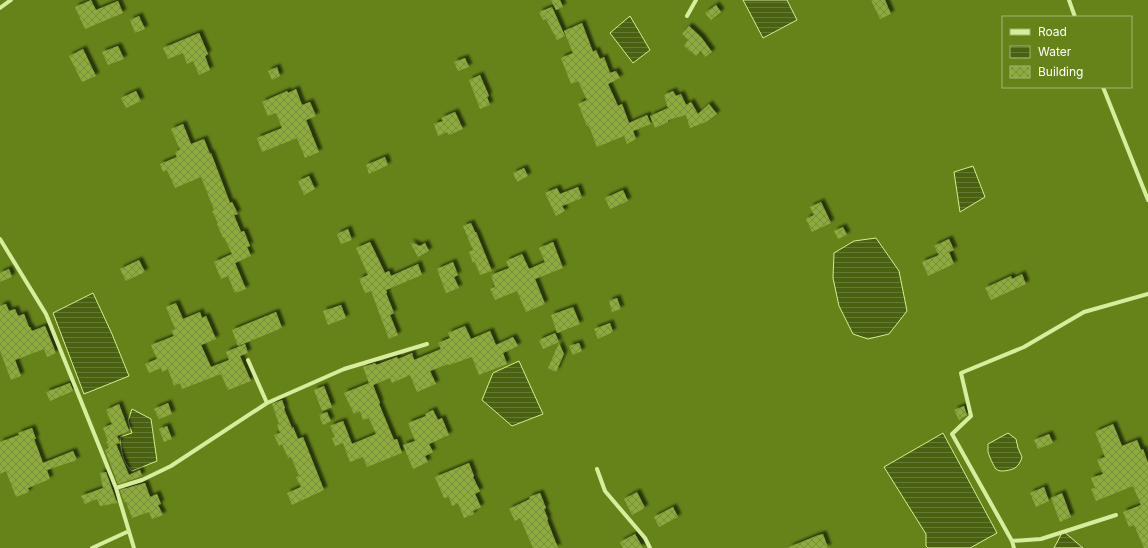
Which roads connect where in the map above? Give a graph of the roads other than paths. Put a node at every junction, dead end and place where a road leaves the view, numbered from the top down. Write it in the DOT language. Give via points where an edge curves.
graph roads {
  1 [pos="11,0"];
  2 [pos="696,0"];
  3 [pos="1069,0"];
  4 [pos="0,8"];
  5 [pos="687,16"];
  6 [pos="1075,16"];
  7 [pos="1103,88"];
  8 [pos="1148,200"];
  9 [pos="0,239"];
  10 [pos="1148,294"];
  11 [pos="427,344"];
  12 [pos="248,360"];
  13 [pos="267,403"];
  14 [pos="597,469"];
  15 [pos="116,488"];
  16 [pos="1116,515"];
  17 [pos="129,531"];
  18 [pos="1012,541"];
  19 [pos="92,548"];
  20 [pos="134,548"];
  21 [pos="650,548"];
  22 [pos="1014,548"];
  1 -- 4 [label="street"];
  2 -- 5 [label="street"];
  3 -- 6 [label="street"];
  7 -- 8 [label="street"];
  9 -- 15 [label="street" via="46,314"];
  10 -- 18 [label="street" via="1084,312 1024,348 961,373 971,416 952,434"];
  11 -- 13 [label="street" via="344,369"];
  12 -- 13 [label="street"];
  13 -- 15 [label="street" via="171,466 142,480"];
  14 -- 21 [label="street" via="605,491 645,538"];
  15 -- 17 [label="street"];
  16 -- 18 [label="street" via="1050,537"];
  17 -- 19 [label="street"];
  17 -- 20 [label="street"];
  18 -- 22 [label="street"];
}
